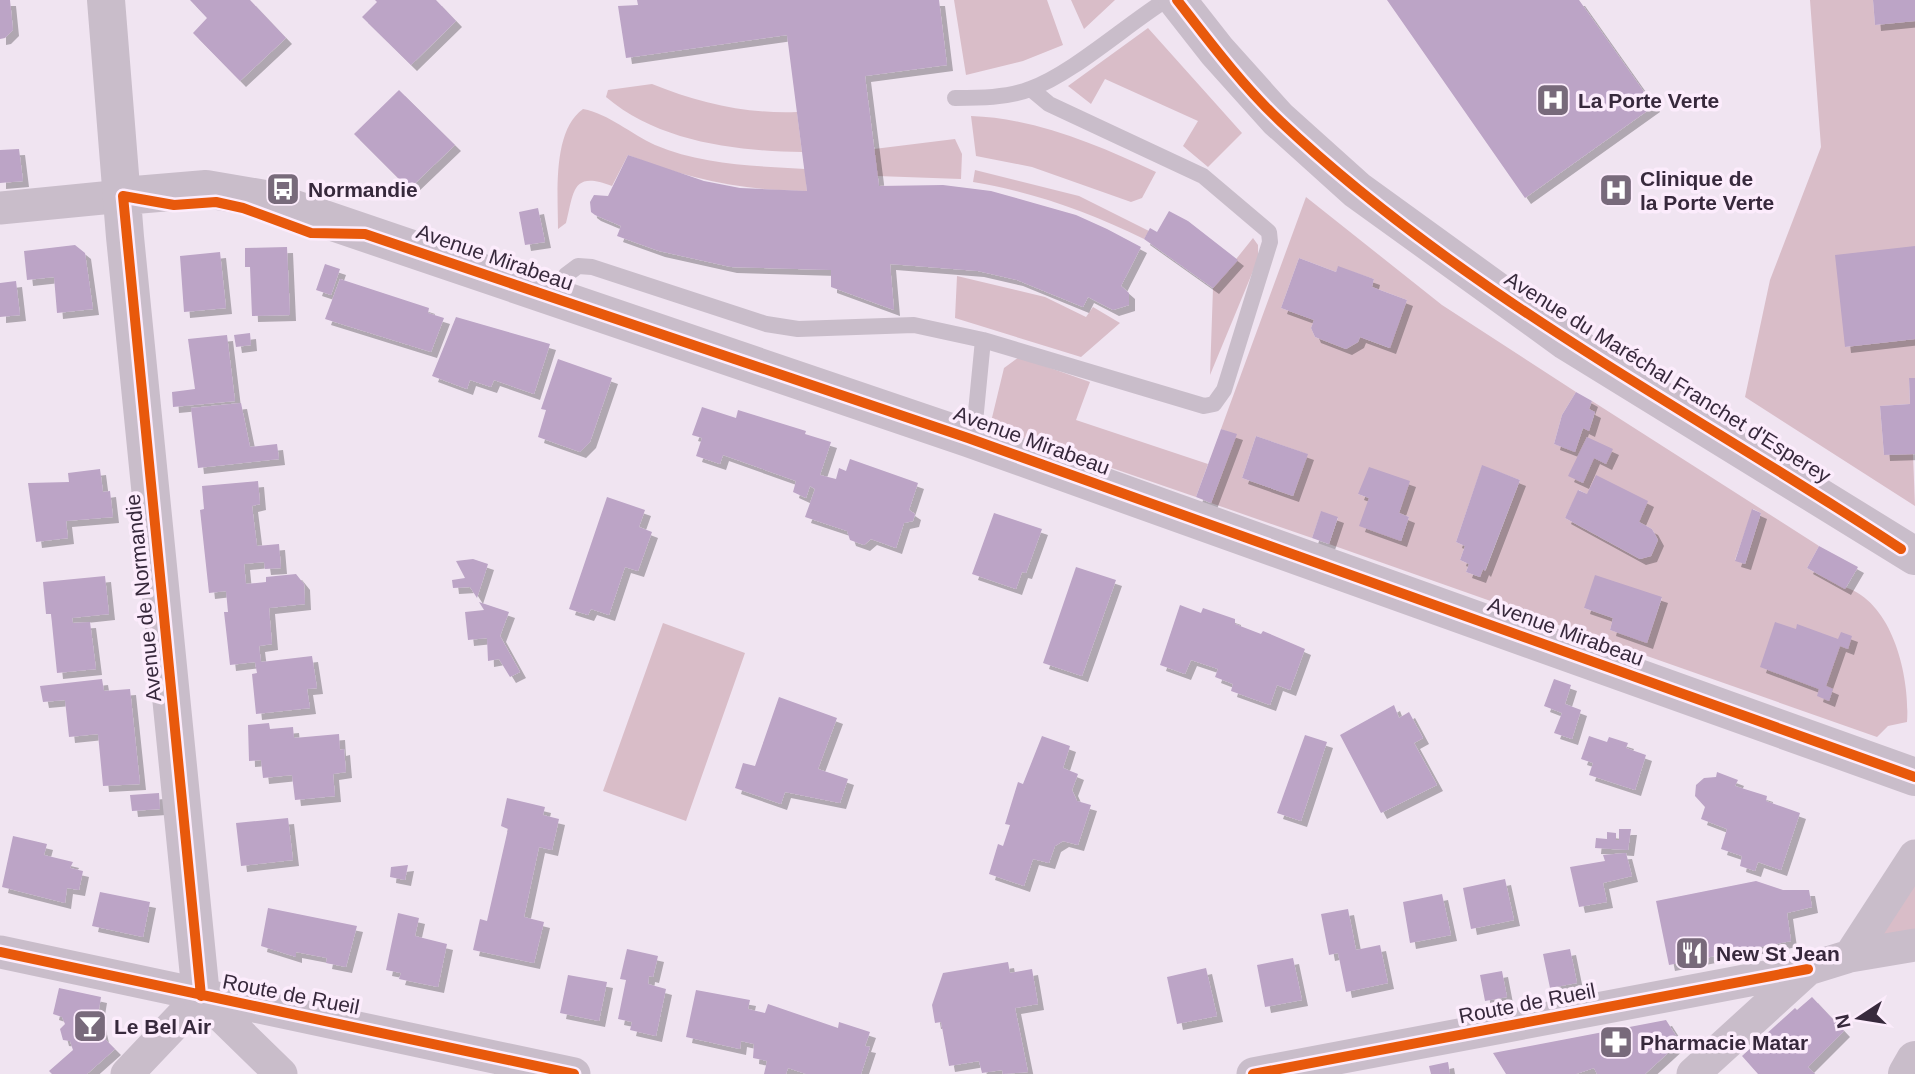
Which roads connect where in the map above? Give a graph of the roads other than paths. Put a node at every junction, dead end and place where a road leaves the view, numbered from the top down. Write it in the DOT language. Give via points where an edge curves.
graph roads {
  1 [pos="106,0"];
  2 [pos="1166,0"];
  3 [pos="1177,0"];
  4 [pos="1031,89"];
  5 [pos="955,98"];
  6 [pos="123,196"];
  7 [pos="0,208"];
  8 [pos="557,298"];
  9 [pos="983,340"];
  10 [pos="968,438"];
  11 [pos="1910,561"];
  12 [pos="1915,777"];
  13 [pos="1915,856"];
  14 [pos="1915,946"];
  15 [pos="0,952"];
  16 [pos="1850,956"];
  17 [pos="1808,969"];
  18 [pos="201,996"];
  19 [pos="1915,1060"];
  20 [pos="131,1070"];
  21 [pos="281,1074"];
  22 [pos="574,1074"];
  23 [pos="1253,1074"];
  24 [pos="1693,1074"];
  25 [pos="1907,1074"];
  1 -- 6 [label="street, Avenue de Normandie"];
  2 -- 4 [label="lane"];
  3 -- 11 [label="street, Avenue du Maréchal Franchet d'Esperey" via="1278,119 1367,197 1556,334 1824,498"];
  4 -- 5 [label="lane"];
  4 -- 9 [label="lane" via="1049,104 1203,176 1263,224 1270,242 1224,390 1214,404 1204,406"];
  6 -- 7 [label="street"];
  6 -- 8 [label="street, Avenue Mirabeau" via="206,188 255,197"];
  6 -- 18 [label="street, Avenue de Normandie"];
  8 -- 9 [label="lane" via="566,275 578,266 592,267 766,324 798,329 914,325"];
  8 -- 10 [label="street, Avenue Mirabeau"];
  9 -- 10 [label="lane" via="975,422"];
  10 -- 12 [label="street, Avenue Mirabeau"];
  13 -- 16 [label="street"];
  14 -- 16 [label="street, Route de Rueil"];
  15 -- 18 [label="street, Route de Rueil"];
  16 -- 17 [label="street, Route de Rueil"];
  17 -- 23 [label="street, Route de Rueil"];
  17 -- 24 [label="street"];
  18 -- 20 [label="street"];
  18 -- 21 [label="street"];
  18 -- 22 [label="street, Route de Rueil"];
  19 -- 25 [label="street"];
}
